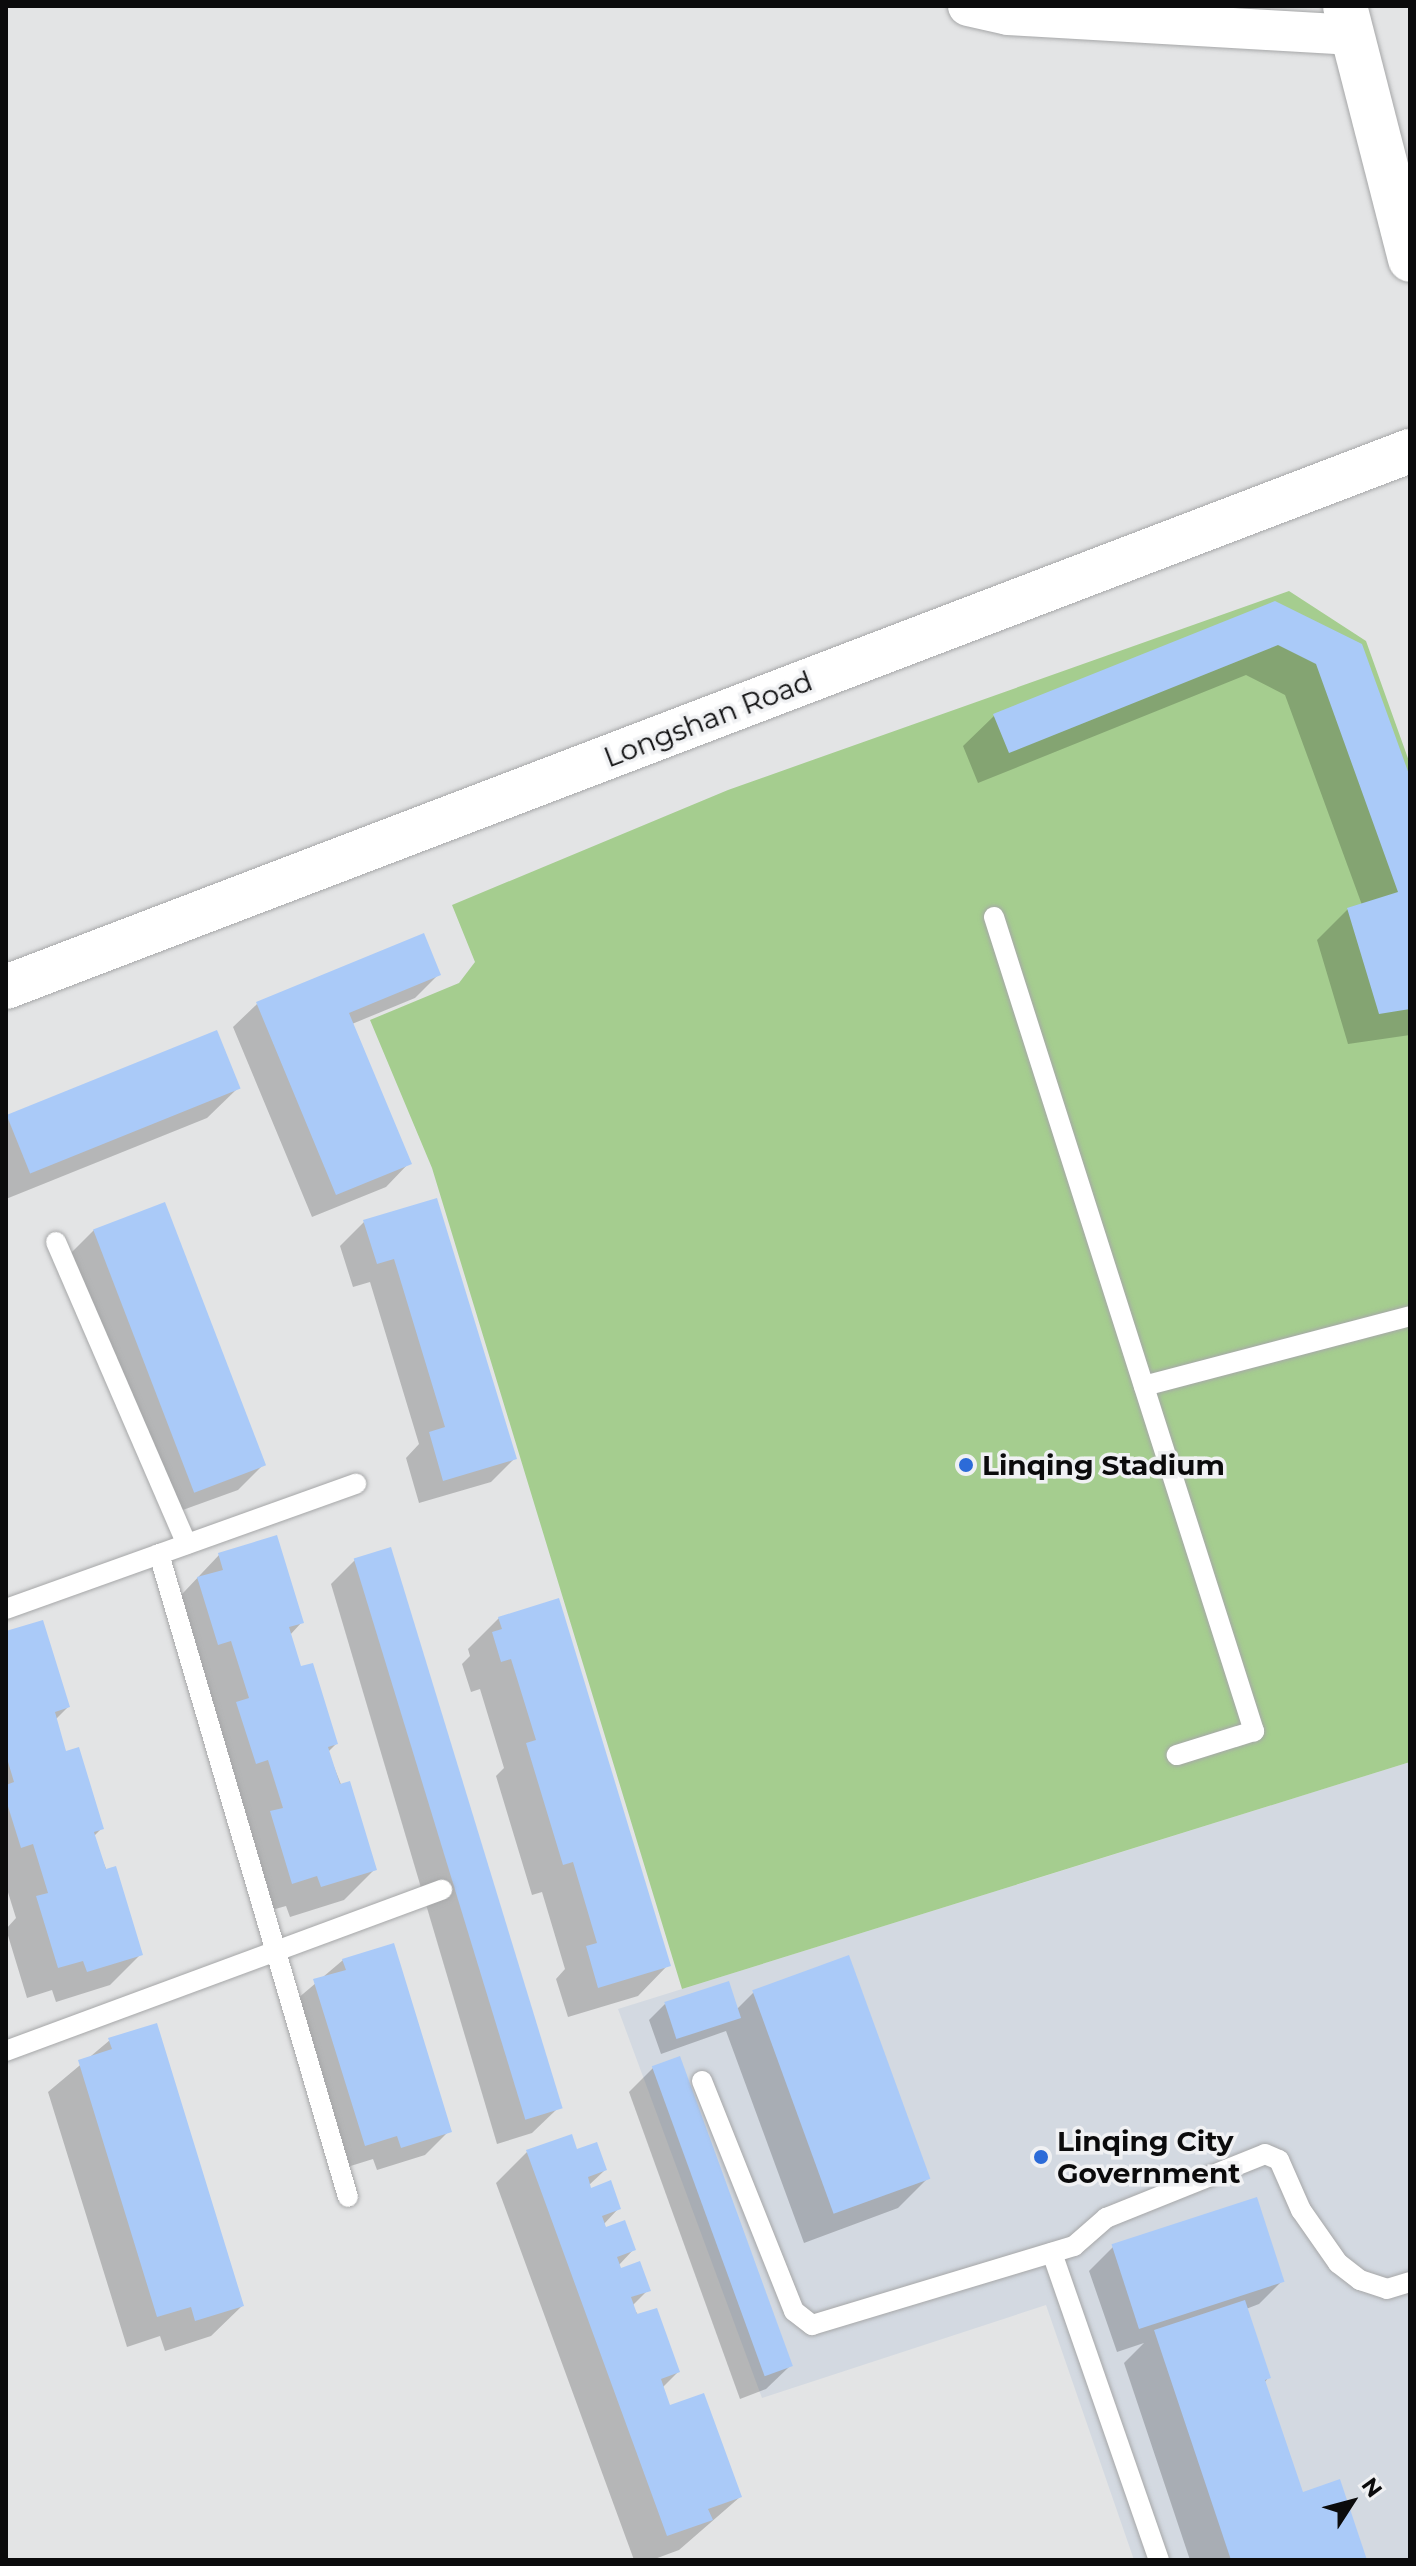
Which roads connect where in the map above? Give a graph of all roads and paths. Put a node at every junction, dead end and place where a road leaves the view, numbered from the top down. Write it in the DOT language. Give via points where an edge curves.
graph roads {
  1 [pos="968,6"];
  2 [pos="1349,20"];
  3 [pos="1410,260"];
  4 [pos="1410,451"];
  5 [pos="994,917"];
  6 [pos="6,987"];
  7 [pos="56,1242"];
  8 [pos="1410,1316"];
  9 [pos="1144,1386"];
  10 [pos="356,1484"];
  11 [pos="187,1544"];
  12 [pos="159,1554"];
  13 [pos="6,1609"];
  14 [pos="1177,1755"];
  15 [pos="442,1890"];
  16 [pos="276,1951"];
  17 [pos="6,2051"];
  18 [pos="702,2081"];
  19 [pos="348,2197"];
  20 [pos="1052,2253"];
  21 [pos="1410,2282"];
  22 [pos="1159,2560"];
  1 -- 2 [label="street" via="1008,15"];
  2 -- 3 [label="street"];
  4 -- 6 [label="street, Longshan Road"];
  5 -- 9 [label="lane"];
  7 -- 11 [label="lane"];
  8 -- 9 [label="lane"];
  9 -- 14 [label="lane" via="1254,1731"];
  10 -- 11 [label="lane"];
  11 -- 12 [label="lane"];
  12 -- 13 [label="lane"];
  12 -- 16 [label="lane"];
  15 -- 16 [label="lane"];
  16 -- 17 [label="lane"];
  16 -- 19 [label="lane"];
  18 -- 20 [label="lane" via="794,2311 812,2325"];
  20 -- 21 [label="lane" via="1074,2246 1106,2218 1265,2154 1279,2160 1301,2210 1338,2263 1360,2280 1387,2289"];
  20 -- 22 [label="lane"];
}
